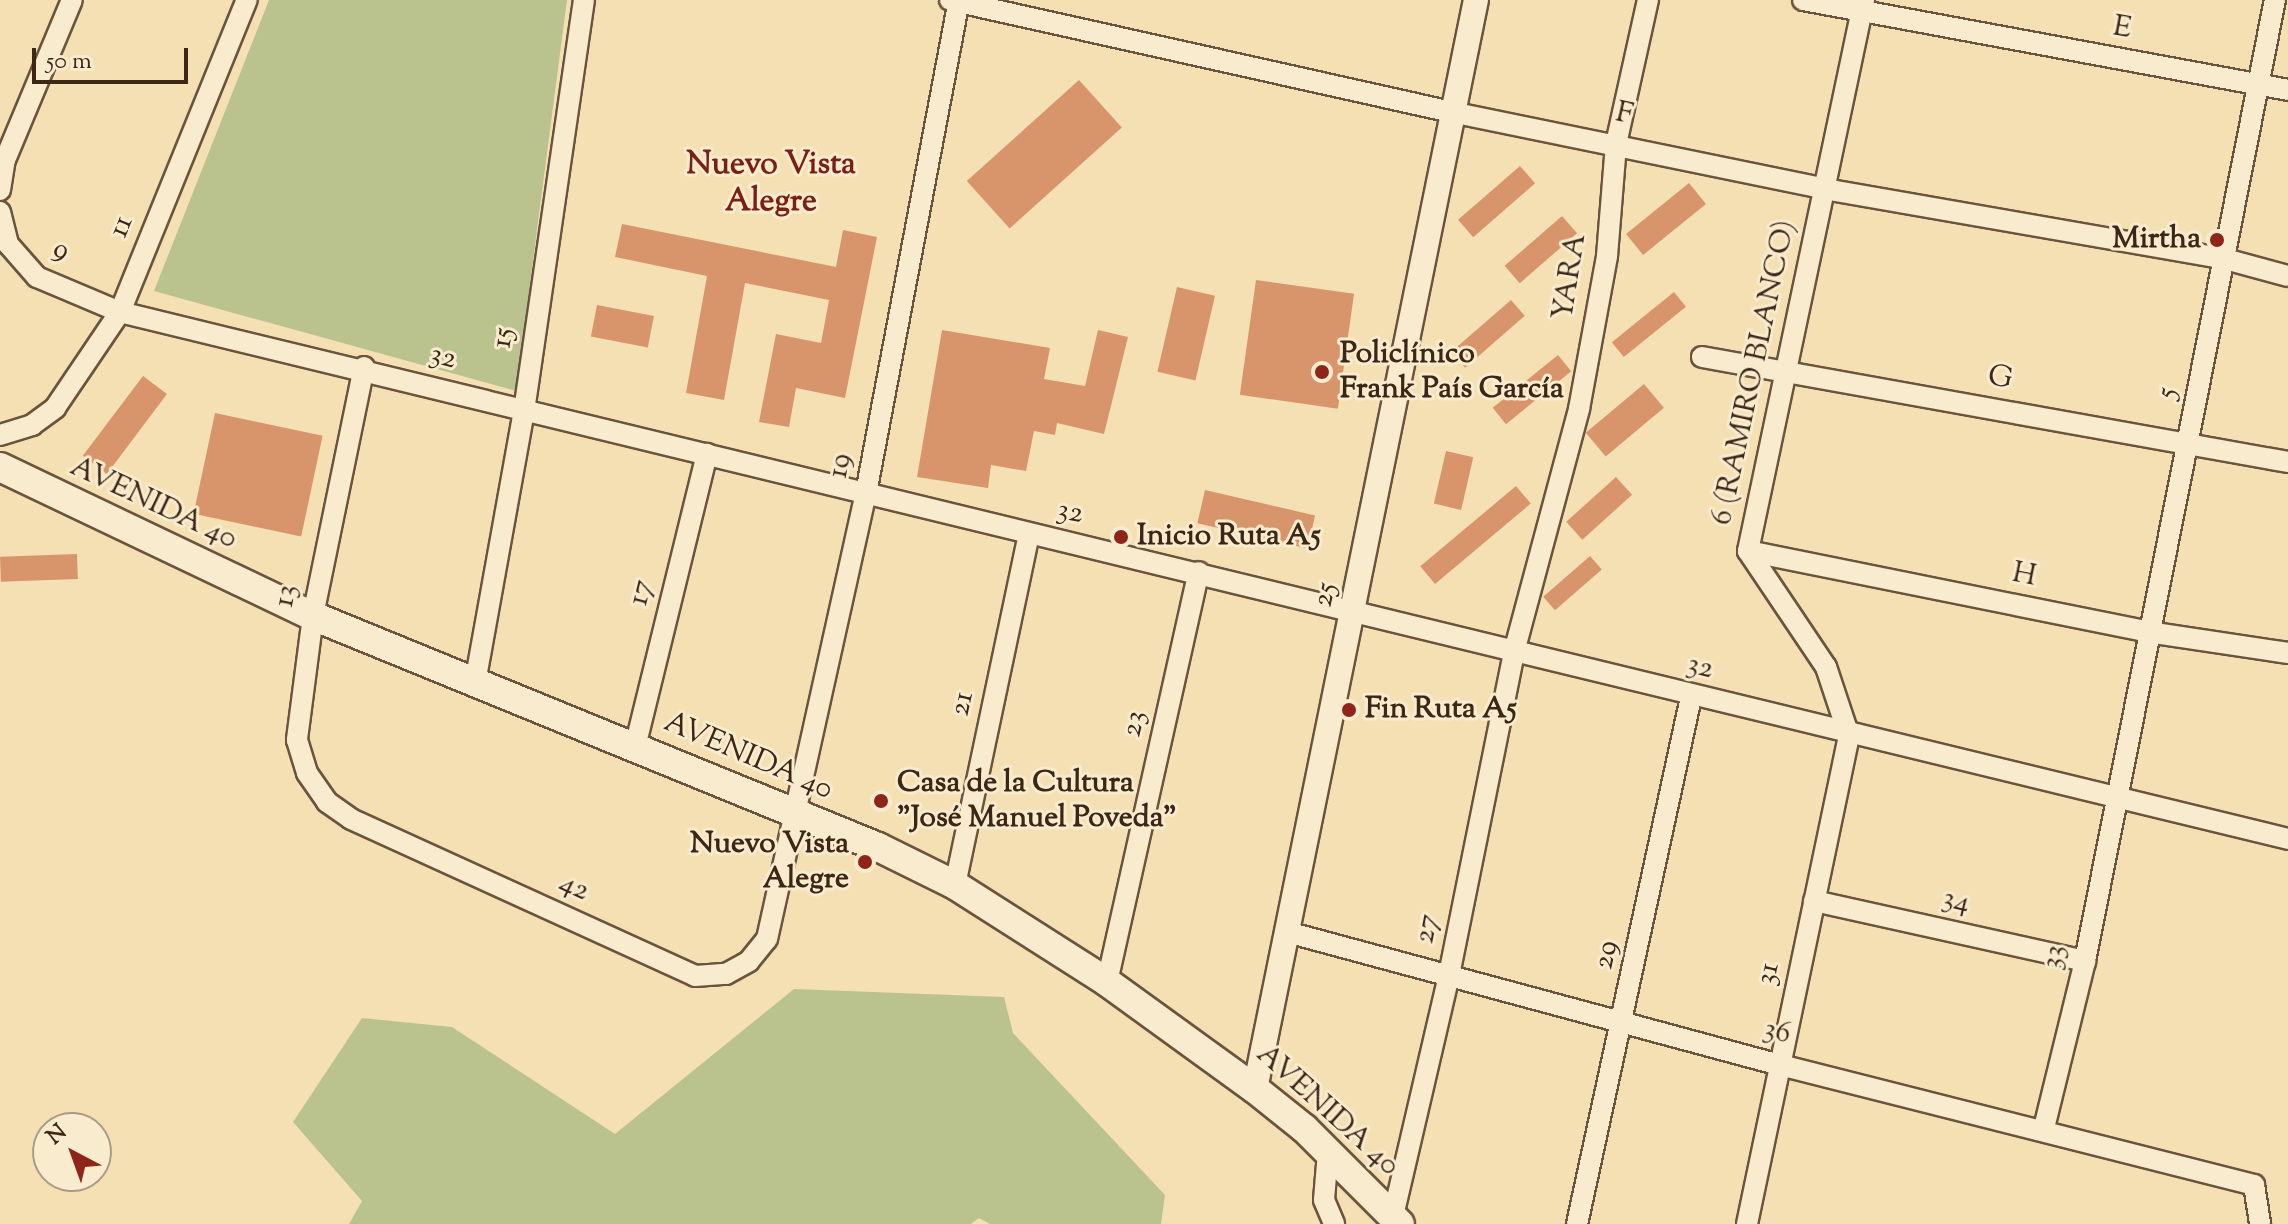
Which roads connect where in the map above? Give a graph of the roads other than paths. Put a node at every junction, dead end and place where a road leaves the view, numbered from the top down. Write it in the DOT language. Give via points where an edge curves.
graph roads {
  1 [pos="72,0"];
  2 [pos="247,0"];
  3 [pos="584,0"];
  4 [pos="1476,0"];
  5 [pos="1648,0"];
  6 [pos="1803,0"];
  7 [pos="2275,0"];
  8 [pos="956,1"];
  9 [pos="1862,6"];
  10 [pos="2259,83"];
  11 [pos="2288,90"];
  12 [pos="1456,113"];
  13 [pos="1616,144"];
  14 [pos="1825,189"];
  15 [pos="0,190"];
  16 [pos="0,212"];
  17 [pos="2225,259"];
  18 [pos="2288,276"];
  19 [pos="120,312"];
  20 [pos="1702,357"];
  21 [pos="364,367"];
  22 [pos="1788,372"];
  23 [pos="524,411"];
  24 [pos="0,435"];
  25 [pos="2188,442"];
  26 [pos="707,454"];
  27 [pos="2288,462"];
  28 [pos="0,467"];
  29 [pos="866,493"];
  30 [pos="1029,535"];
  31 [pos="1748,551"];
  32 [pos="1199,572"];
  33 [pos="1356,611"];
  34 [pos="313,616"];
  35 [pos="2148,632"];
  36 [pos="1514,652"];
  37 [pos="2288,653"];
  38 [pos="475,683"];
  39 [pos="1691,697"];
  40 [pos="1849,736"];
  41 [pos="635,747"];
  42 [pos="2117,797"];
  43 [pos="791,813"];
  44 [pos="351,819"];
  45 [pos="2288,839"];
  46 [pos="955,885"];
  47 [pos="1814,901"];
  48 [pos="1287,932"];
  49 [pos="767,939"];
  50 [pos="2085,961"];
  51 [pos="1449,975"];
  52 [pos="1107,982"];
  53 [pos="1623,1023"];
  54 [pos="1780,1065"];
  55 [pos="1255,1089"];
  56 [pos="2044,1128"];
  57 [pos="1328,1152"];
  58 [pos="1397,1220"];
  59 [pos="1334,1224"];
  60 [pos="1577,1224"];
  61 [pos="1747,1224"];
  62 [pos="2260,1224"];
  1 -- 15 [label="street" via="5,160"];
  2 -- 19 [label="street, 11"];
  3 -- 23 [label="street, 15"];
  4 -- 12 [label="street, 25"];
  5 -- 13 [label="street, YARA"];
  6 -- 9 [label="street, E"];
  7 -- 10 [label="street, 5"];
  8 -- 12 [label="street, F"];
  8 -- 29 [label="street, 19"];
  9 -- 10 [label="street, E"];
  9 -- 14 [label="street, 6 (RAMIRO BLANCO)"];
  10 -- 11 [label="street, E"];
  10 -- 17 [label="street, 5"];
  12 -- 13 [label="street, F"];
  12 -- 33 [label="street, 25"];
  13 -- 14 [label="street, F"];
  13 -- 36 [label="street, YARA" via="1607,256 1579,409"];
  14 -- 17 [label="street, F"];
  14 -- 22 [label="street, 6 (RAMIRO BLANCO)"];
  16 -- 19 [label="street, 9" via="8,244 37,277"];
  17 -- 18 [label="street, F"];
  17 -- 25 [label="street, 5"];
  19 -- 21 [label="street, 32"];
  19 -- 24 [label="street, 11" via="55,408 32,425"];
  20 -- 22 [label="street, G"];
  21 -- 23 [label="street, 32"];
  21 -- 34 [label="street, 13"];
  22 -- 25 [label="street, G"];
  22 -- 31 [label="street, 6 (RAMIRO BLANCO)"];
  23 -- 26 [label="street, 32"];
  23 -- 38 [label="street, 15"];
  25 -- 27 [label="street, G"];
  25 -- 35 [label="street, 5"];
  26 -- 29 [label="street, 32"];
  26 -- 41 [label="street, 17"];
  28 -- 34 [label="main road, AVENIDA 40"];
  29 -- 30 [label="street, 32"];
  29 -- 43 [label="street, 19"];
  30 -- 32 [label="street, 32"];
  30 -- 46 [label="street, 21"];
  31 -- 35 [label="street, H"];
  31 -- 40 [label="street, 6 (RAMIRO BLANCO)" via="1826,667"];
  32 -- 33 [label="street, 32"];
  32 -- 52 [label="street, 23"];
  33 -- 36 [label="street, 32"];
  33 -- 48 [label="street, 25"];
  34 -- 38 [label="main road, AVENIDA 40"];
  34 -- 44 [label="street, 13" via="297,740 300,757 327,802"];
  35 -- 37 [label="street, H"];
  35 -- 42 [label="street, 5"];
  36 -- 39 [label="street, 32"];
  36 -- 51 [label="street, 27"];
  38 -- 41 [label="main road, AVENIDA 40"];
  39 -- 40 [label="street, 32"];
  39 -- 53 [label="street, 29"];
  40 -- 42 [label="street, 32"];
  40 -- 47 [label="street, 31"];
  41 -- 43 [label="main road, AVENIDA 40"];
  42 -- 45 [label="street, 32"];
  42 -- 50 [label="street, 33"];
  43 -- 46 [label="main road, AVENIDA 40"];
  43 -- 49 [label="street, 19"];
  44 -- 49 [label="street, 42" via="695,976 726,974 749,961"];
  46 -- 52 [label="main road, AVENIDA 40"];
  47 -- 50 [label="street, 34"];
  47 -- 54 [label="street, 31"];
  48 -- 51 [label="street, 36"];
  48 -- 55 [label="street, 25"];
  50 -- 56 [label="street, 33"];
  51 -- 53 [label="street, 36"];
  51 -- 58 [label="street, 27"];
  52 -- 55 [label="main road, AVENIDA 40"];
  53 -- 54 [label="street, 36"];
  53 -- 60 [label="street, 29"];
  54 -- 56 [label="street, 36"];
  54 -- 61 [label="street, 31"];
  55 -- 57 [label="main road, AVENIDA 40"];
  56 -- 62 [label="street, 36" via="2254,1185"];
  57 -- 58 [label="main road, AVENIDA 40"];
  57 -- 59 [label="street" via="1324,1200"];
}
